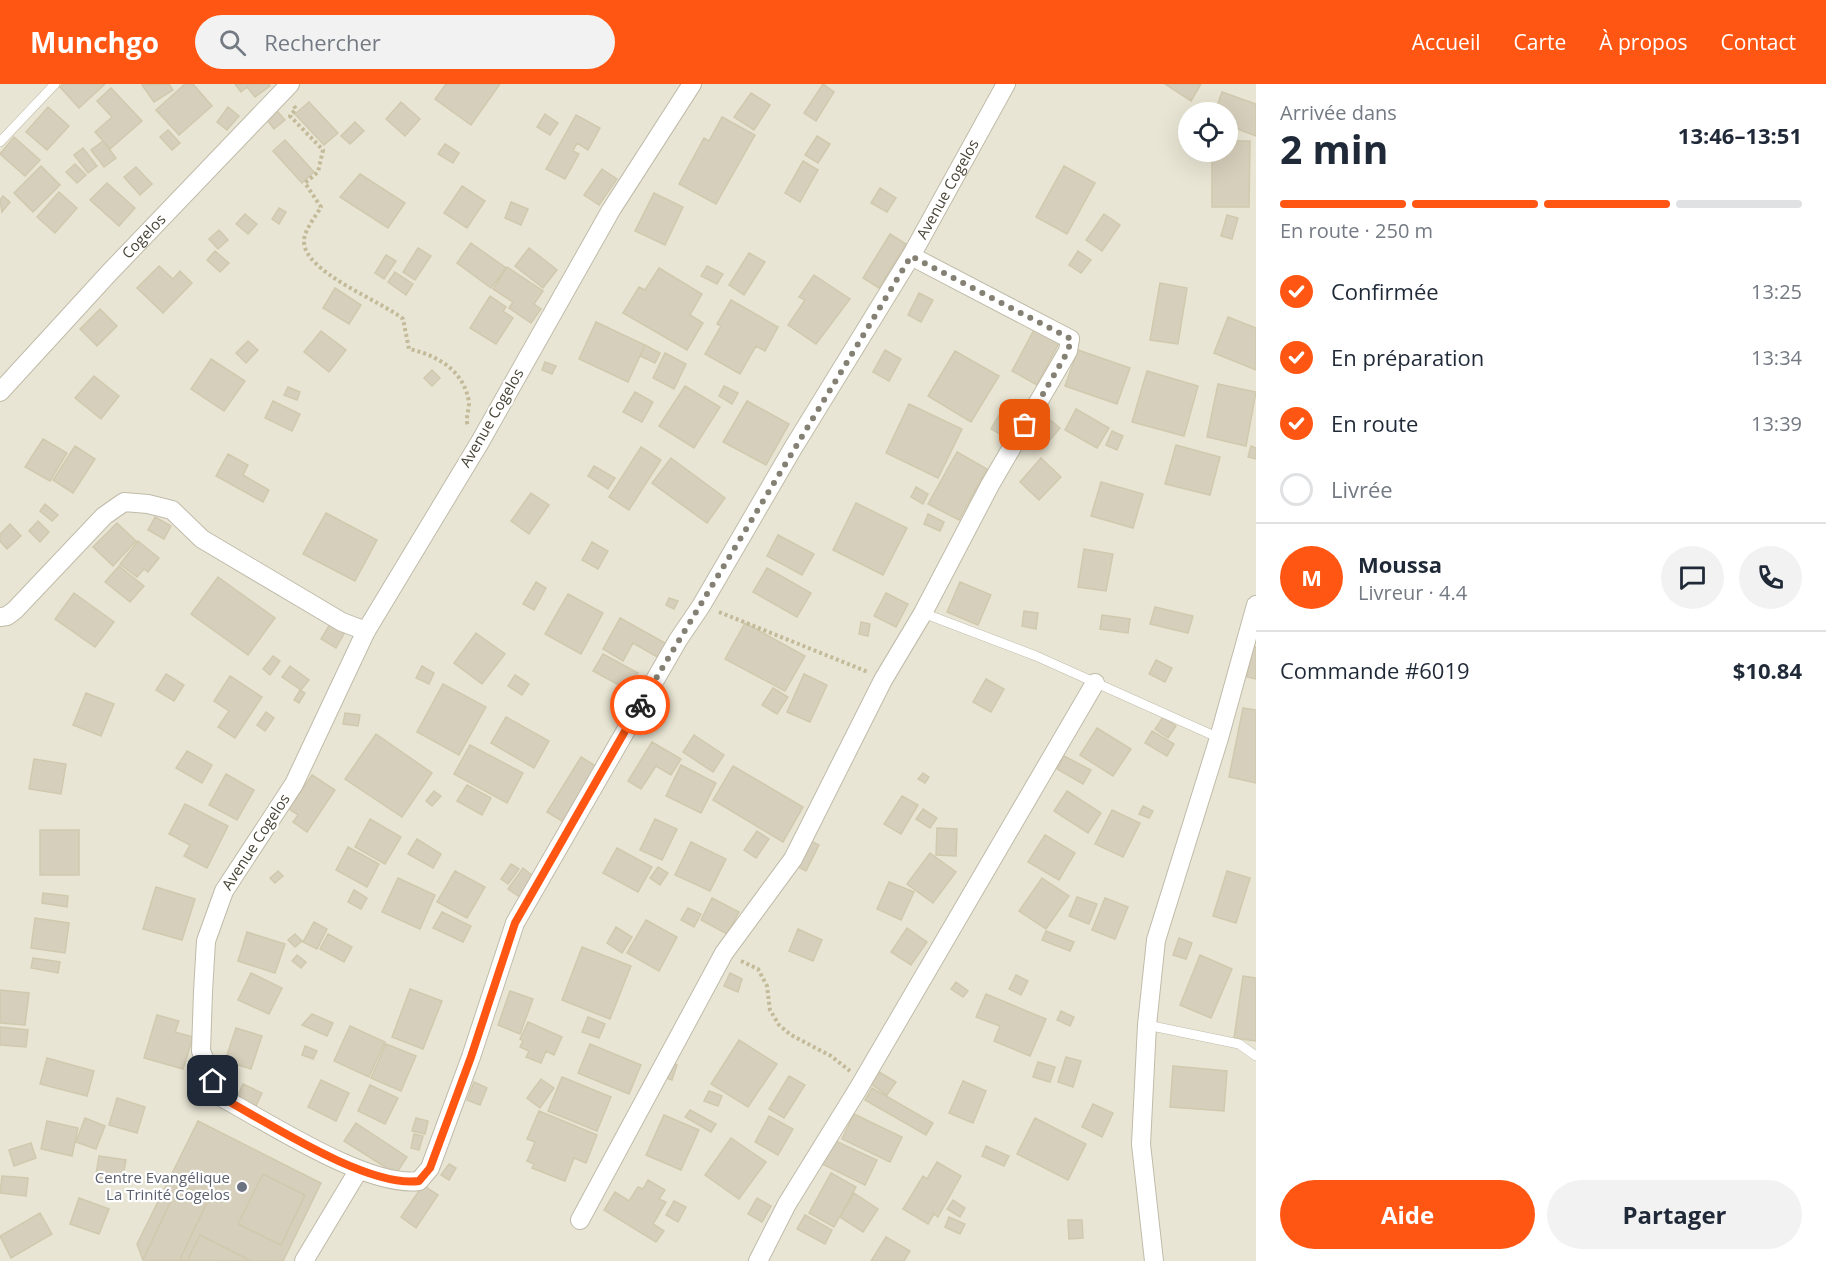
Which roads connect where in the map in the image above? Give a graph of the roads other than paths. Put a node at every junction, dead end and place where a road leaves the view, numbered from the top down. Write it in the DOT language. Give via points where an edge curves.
graph roads {
  1 [pos="55,84"];
  2 [pos="692,84"];
  3 [pos="1006,84"];
  4 [pos="286,88"];
  5 [pos="0,142"];
  6 [pos="911,256"];
  7 [pos="0,392"];
  8 [pos="1256,605"];
  9 [pos="923,613"];
  10 [pos="0,617"];
  11 [pos="366,631"];
  12 [pos="1095,683"];
  13 [pos="1220,738"];
  14 [pos="1147,1025"];
  15 [pos="1256,1056"];
  16 [pos="358,1171"];
  17 [pos="580,1220"];
  18 [pos="304,1261"];
  19 [pos="758,1261"];
  20 [pos="1154,1261"];
  1 -- 5 [label="lane"];
  2 -- 11 [label="street, Avenue Cogelos" via="611,210 480,442"];
  3 -- 6 [label="street, Avenue Cogelos"];
  4 -- 7 [label="street, Cogelos"];
  6 -- 9 [label="street" via="1071,339 1068,351 990,485"];
  6 -- 16 [label="street, Avenue Cogelos" via="678,640 515,923 430,1168 419,1181 402,1184"];
  8 -- 13 [label="street"];
  9 -- 12 [label="lane"];
  9 -- 17 [label="street" via="883,680 793,859 724,953"];
  10 -- 11 [label="street" via="15,610 104,516 124,502 172,510 202,539 342,622"];
  11 -- 16 [label="street, Avenue Cogelos" via="294,784 224,891 206,941 201,1051 219,1096"];
  12 -- 13 [label="lane"];
  12 -- 19 [label="street" via="787,1204"];
  13 -- 14 [label="street" via="1156,940"];
  14 -- 15 [label="lane" via="1239,1044"];
  14 -- 20 [label="street" via="1141,1144"];
  16 -- 18 [label="street"];
}
